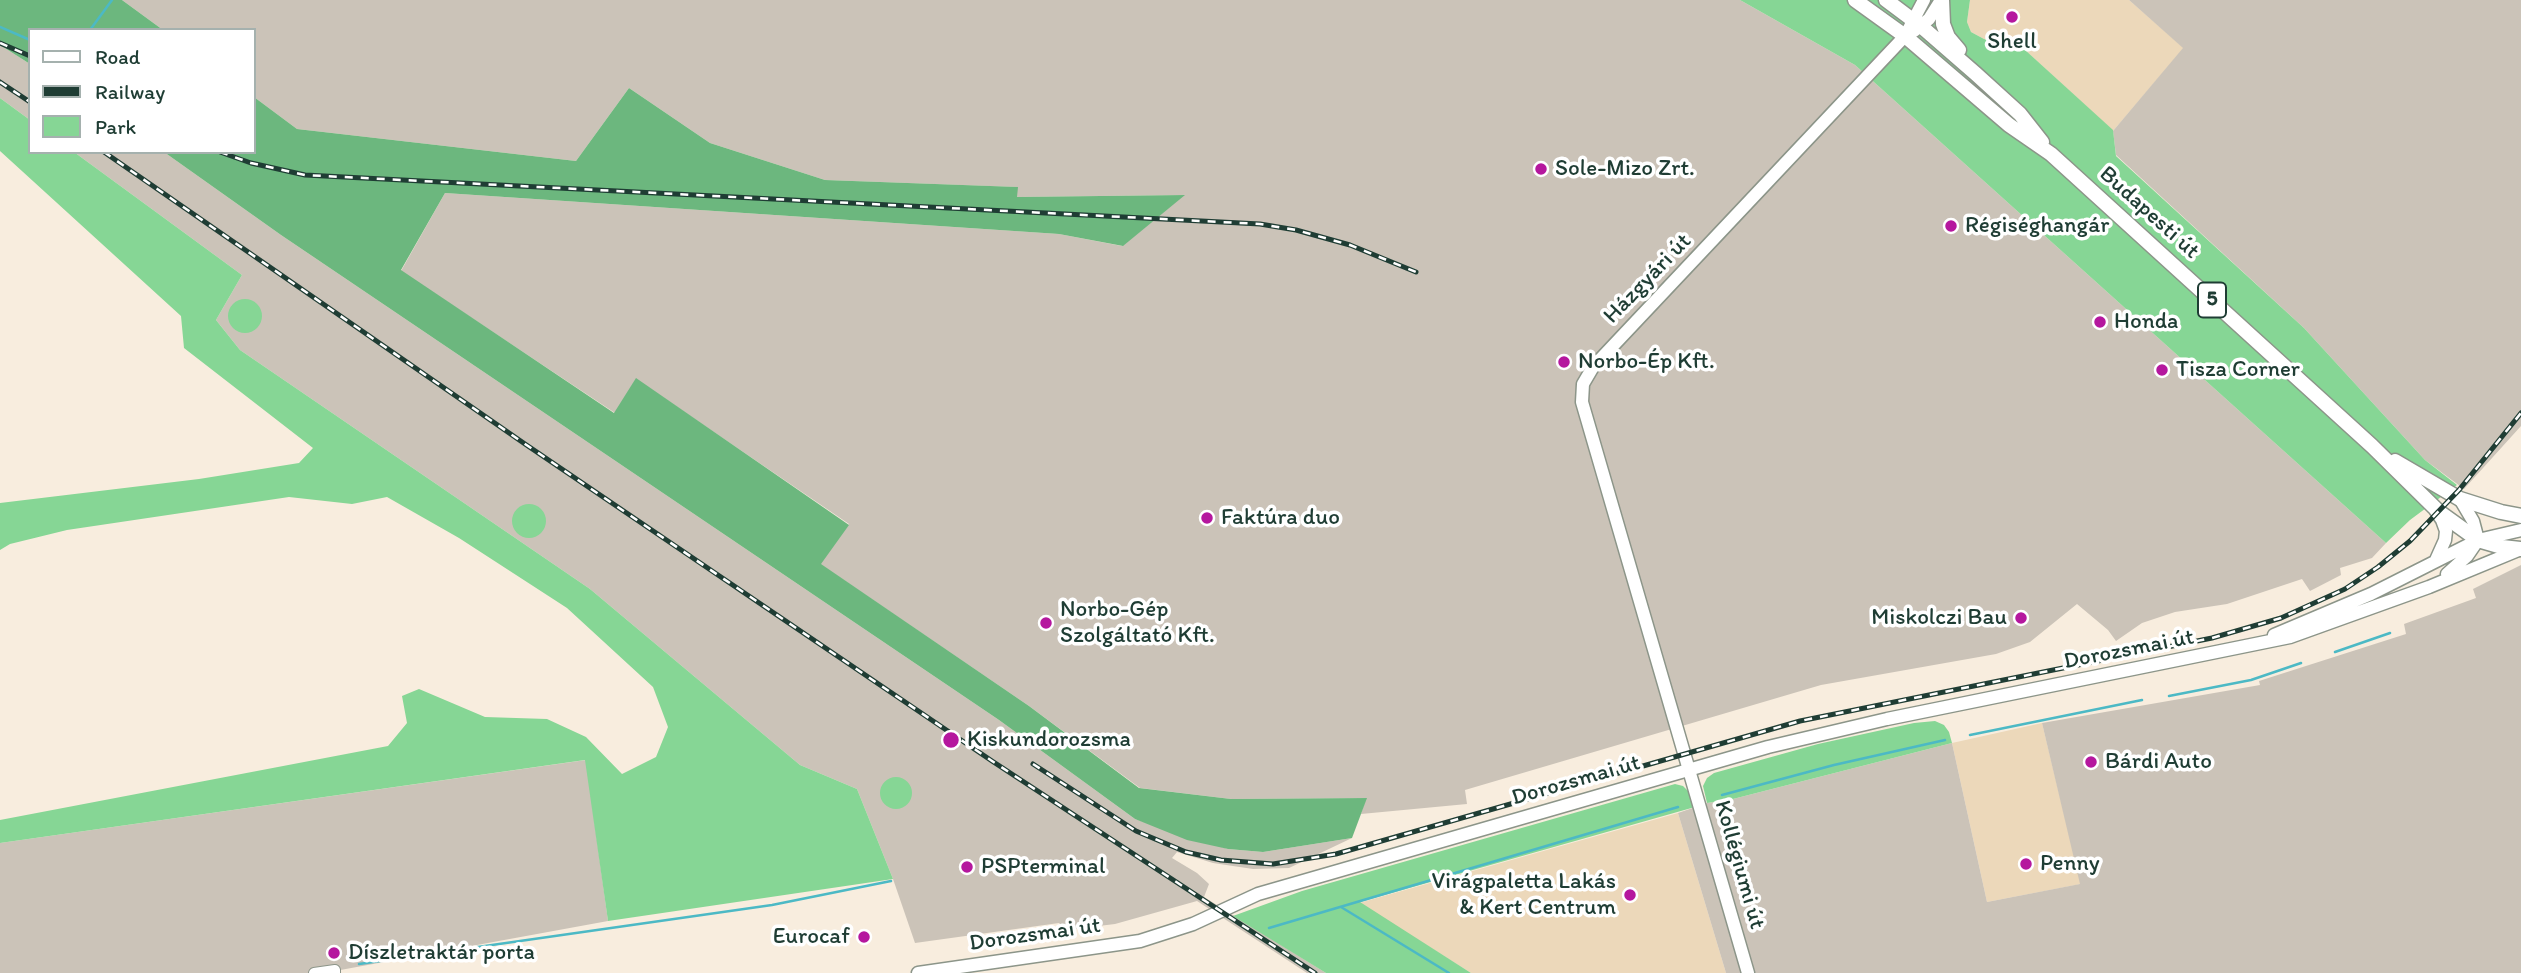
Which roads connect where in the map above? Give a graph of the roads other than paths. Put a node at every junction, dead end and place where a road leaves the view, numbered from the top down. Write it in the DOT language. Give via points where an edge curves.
graph roads {
  1 [pos="1855,0"];
  2 [pos="1886,0"];
  3 [pos="1924,0"];
  4 [pos="1941,0"];
  5 [pos="1918,23"];
  6 [pos="1905,36"];
  7 [pos="1976,74"];
  8 [pos="2051,154"];
  9 [pos="2372,446"];
  10 [pos="2460,499"];
  11 [pos="2431,505"];
  12 [pos="2521,516"];
  13 [pos="2521,530"];
  14 [pos="2478,540"];
  15 [pos="2521,549"];
  16 [pos="2436,560"];
  17 [pos="2440,582"];
  18 [pos="2252,646"];
  19 [pos="1690,769"];
  20 [pos="314,973"];
  21 [pos="335,973"];
  22 [pos="918,973"];
  23 [pos="1748,973"];
  1 -- 6 [label="main road, Budapesti út / 5"];
  2 -- 5 [label="main road, Budapesti út / 5"];
  3 -- 5 [label="main road"];
  4 -- 5 [label="main road" via="1929,19"];
  4 -- 7 [label="main road" via="1948,37"];
  5 -- 6 [label="main road"];
  5 -- 7 [label="main road, Budapesti út / 5"];
  6 -- 8 [label="main road, Budapesti út / 5" via="2009,125"];
  6 -- 19 [label="main road, Házgyári út" via="1593,367 1583,384 1583,402"];
  7 -- 8 [label="main road, Budapesti út / 5" via="2020,114"];
  8 -- 9 [label="main road, Budapesti út / 5"];
  9 -- 10 [label="main road, Budapesti út / 5"];
  9 -- 11 [label="main road, Budapesti út / 5"];
  10 -- 12 [label="main road, Budapesti út / 5"];
  10 -- 14 [label="main road"];
  11 -- 14 [label="main road, Budapesti út / 5"];
  11 -- 16 [label="main road" via="2446,531"];
  13 -- 14 [label="main road, Dorozsmai út"];
  14 -- 15 [label="main road, Budapesti út / 5"];
  14 -- 16 [label="main road, Dorozsmai út"];
  14 -- 17 [label="main road"];
  15 -- 17 [label="main road, Dorozsmai út"];
  16 -- 18 [label="main road, Dorozsmai út"];
  17 -- 18 [label="main road, Dorozsmai út" via="2291,637"];
  18 -- 19 [label="main road, Dorozsmai út" via="1823,733"];
  19 -- 22 [label="main road, Dorozsmai út" via="1258,894 1140,941"];
  19 -- 23 [label="main road, Kollégiumi út"];
  20 -- 21 [label="street"];
}
